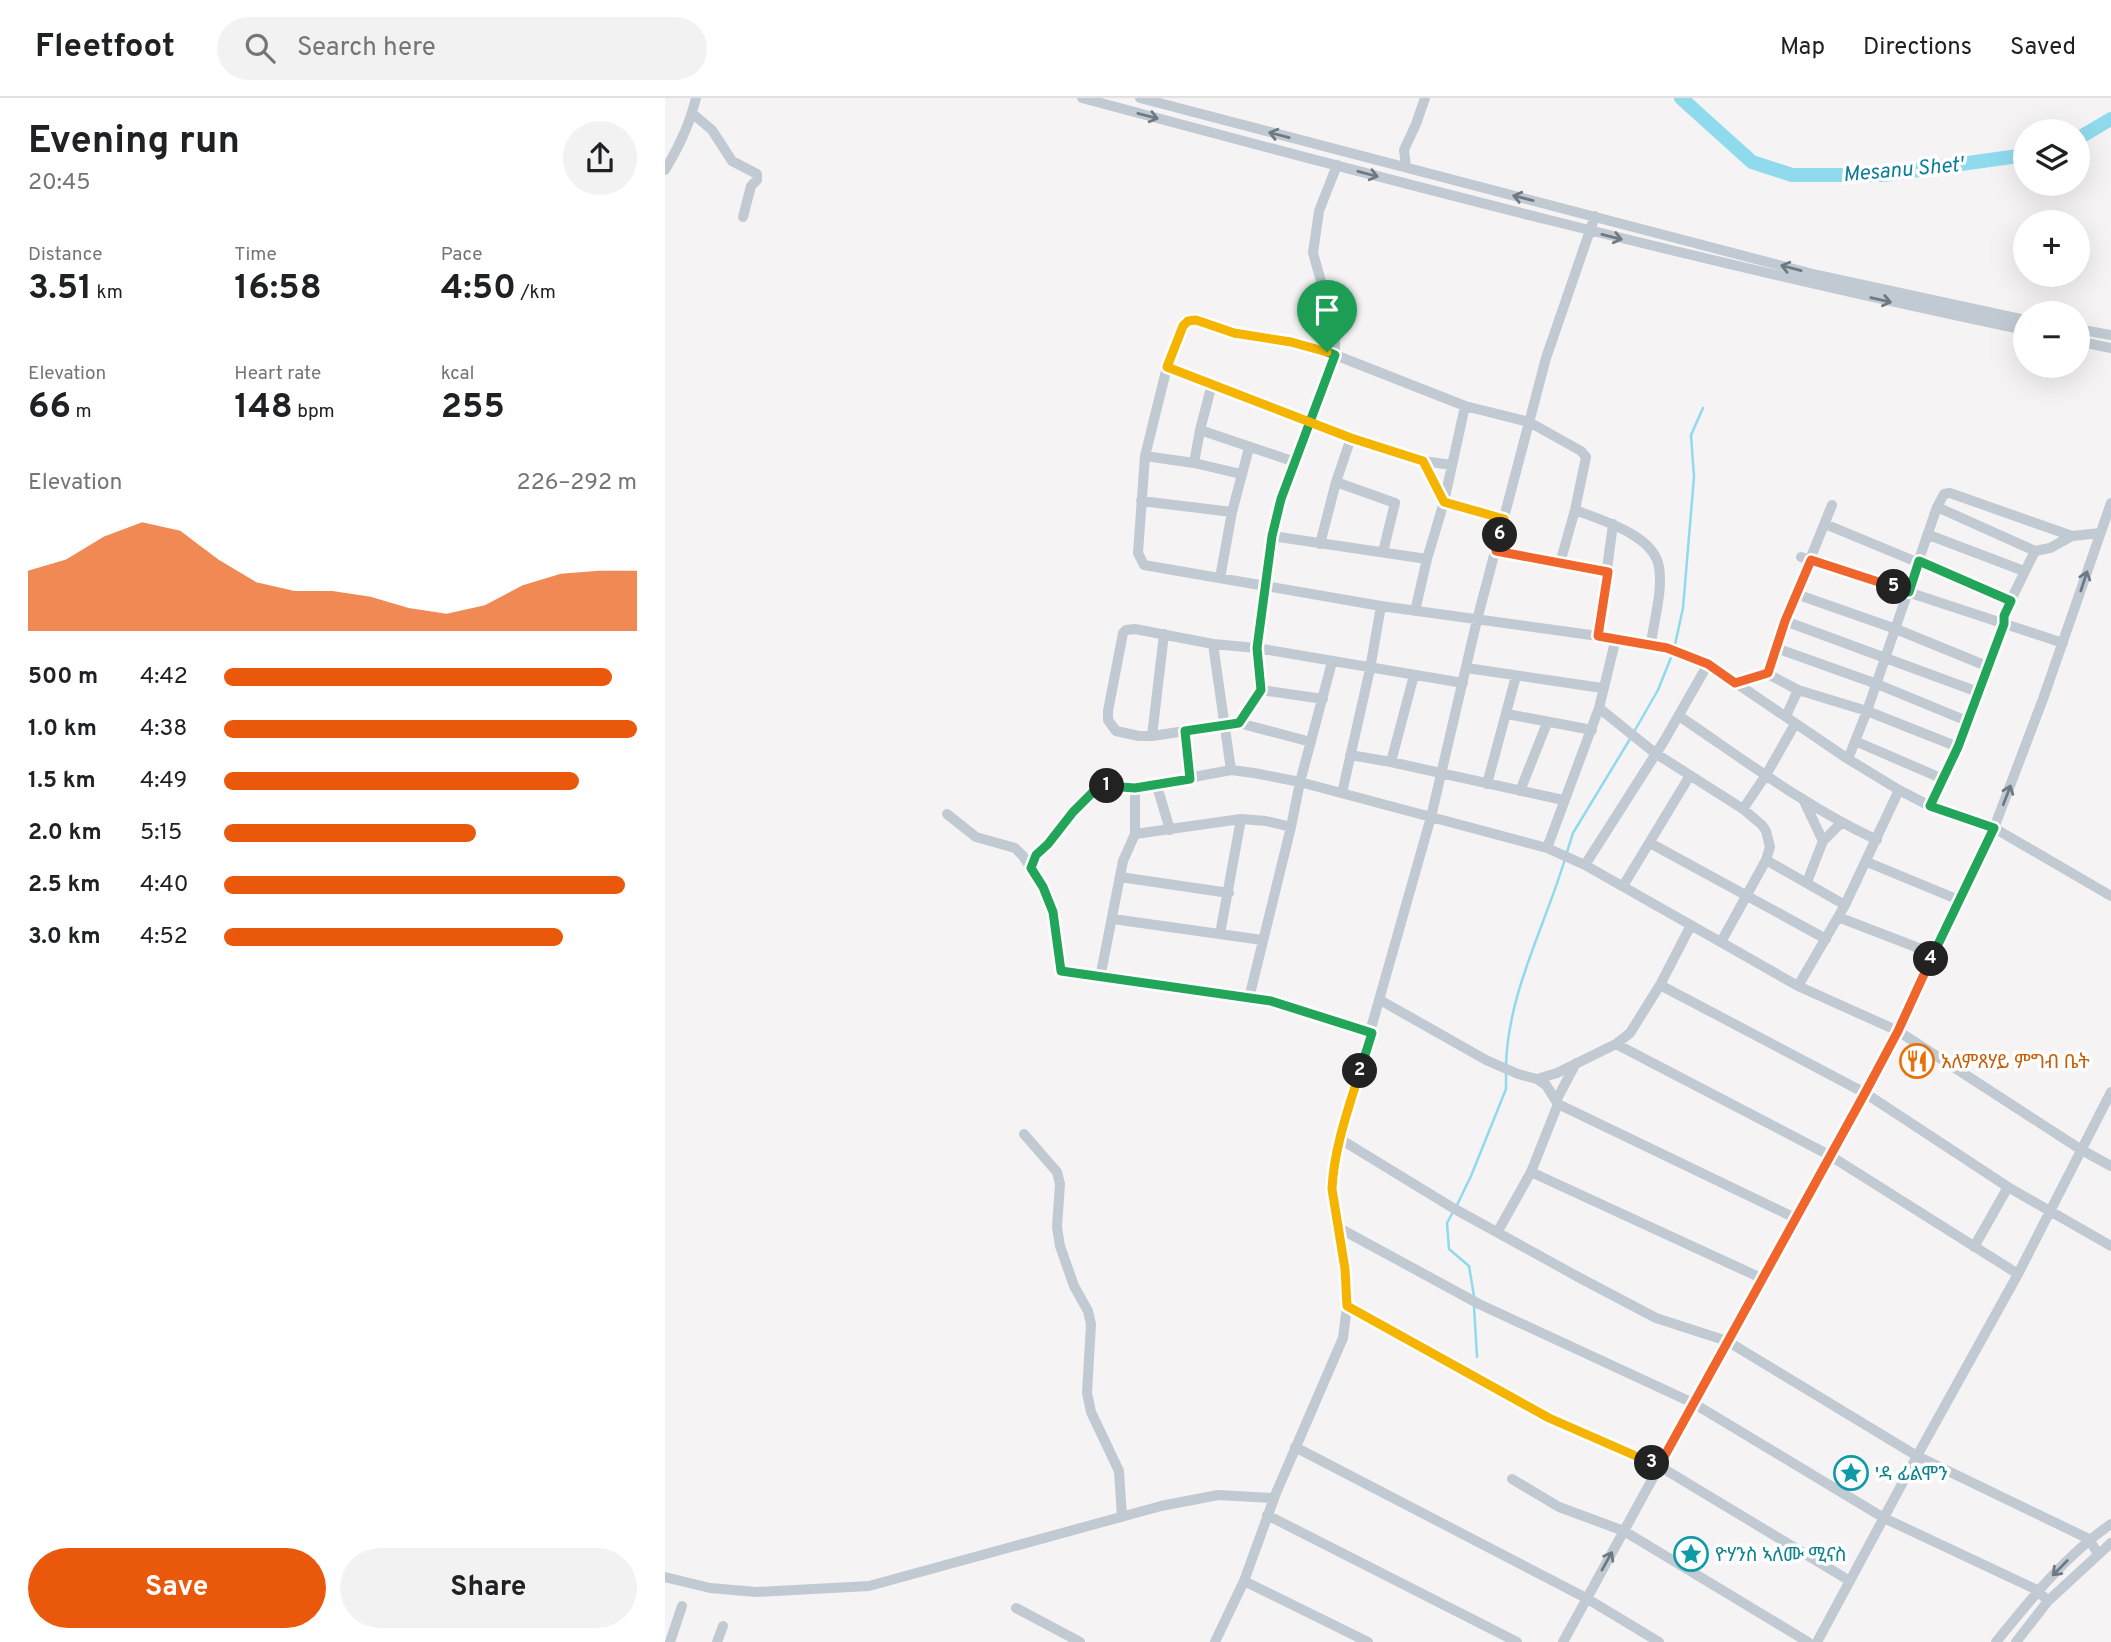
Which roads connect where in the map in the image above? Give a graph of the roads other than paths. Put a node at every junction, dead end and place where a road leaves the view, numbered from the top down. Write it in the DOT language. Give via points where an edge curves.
graph roads {
  1 [pos="696,98"];
  2 [pos="1082,98"];
  3 [pos="1140,98"];
  4 [pos="1425,98"];
  5 [pos="692,114"];
  6 [pos="1337,165"];
  7 [pos="1406,167"];
  8 [pos="665,170"];
  9 [pos="1595,216"];
  10 [pos="743,217"];
  11 [pos="1589,231"];
  12 [pos="1840,285"];
  13 [pos="2013,318"];
  14 [pos="2013,327"];
  15 [pos="2090,331"];
  16 [pos="2111,335"];
  17 [pos="2090,344"];
  18 [pos="2111,348"];
  19 [pos="1335,355"];
  20 [pos="1167,367"];
  21 [pos="1212,384"];
  22 [pos="1465,405"];
  23 [pos="1529,422"];
  24 [pos="1311,423"];
  25 [pos="1200,430"];
  26 [pos="1351,438"];
  27 [pos="1249,448"];
  28 [pos="1145,456"];
  29 [pos="1423,461"];
  30 [pos="1295,462"];
  31 [pos="1194,463"];
  32 [pos="1452,466"];
  33 [pos="1241,474"];
  34 [pos="1336,482"];
  35 [pos="1141,501"];
  36 [pos="1444,502"];
  37 [pos="2111,503"];
  38 [pos="1832,505"];
  39 [pos="1937,507"];
  40 [pos="1575,510"];
  41 [pos="1232,512"];
  42 [pos="1504,519"];
  43 [pos="1613,524"];
  44 [pos="1825,524"];
  45 [pos="2100,533"];
  46 [pos="1929,535"];
  47 [pos="1272,536"];
  48 [pos="2072,536"];
  49 [pos="1320,544"];
  50 [pos="1496,551"];
  51 [pos="2035,551"];
  52 [pos="1383,552"];
  53 [pos="1427,559"];
  54 [pos="1806,559"];
  55 [pos="1919,561"];
  56 [pos="1560,564"];
  57 [pos="2024,570"];
  58 [pos="1608,572"];
  59 [pos="1220,578"];
  60 [pos="1266,584"];
  61 [pos="1909,592"];
  62 [pos="1796,594"];
  63 [pos="2011,601"];
  64 [pos="1381,606"];
  65 [pos="1415,611"];
  66 [pos="1477,620"];
  67 [pos="1785,621"];
  68 [pos="2004,624"];
  69 [pos="1896,629"];
  70 [pos="1164,634"];
  71 [pos="1598,636"];
  72 [pos="1616,638"];
  73 [pos="2063,643"];
  74 [pos="1213,644"];
  75 [pos="1651,644"];
  76 [pos="1257,648"];
  77 [pos="1776,648"];
  78 [pos="1886,659"];
  79 [pos="1332,662"];
  80 [pos="1708,664"];
  81 [pos="1989,667"];
  82 [pos="1467,668"];
  83 [pos="1370,669"];
  84 [pos="1768,673"];
  85 [pos="1414,676"];
  86 [pos="1516,676"];
  87 [pos="1463,682"];
  88 [pos="1735,683"];
  89 [pos="1877,684"];
  90 [pos="1602,688"];
  91 [pos="1261,690"];
  92 [pos="1798,690"];
  93 [pos="1978,692"];
  94 [pos="1323,699"];
  95 [pos="1599,708"];
  96 [pos="1867,711"];
  97 [pos="1507,714"];
  98 [pos="1679,716"];
  99 [pos="1786,716"];
  100 [pos="1968,721"];
  101 [pos="1239,723"];
  102 [pos="1547,723"];
  103 [pos="1224,724"];
  104 [pos="1795,724"];
  105 [pos="1592,730"];
  106 [pos="1185,731"];
  107 [pos="1152,736"];
  108 [pos="1855,741"];
  109 [pos="1311,742"];
  110 [pos="1958,747"];
  111 [pos="1655,753"];
  112 [pos="1350,755"];
  113 [pos="1848,759"];
  114 [pos="1391,762"];
  115 [pos="1231,770"];
  116 [pos="1440,774"];
  117 [pos="1766,775"];
  118 [pos="1689,777"];
  119 [pos="1190,779"];
  120 [pos="1943,779"];
  121 [pos="1300,782"];
  122 [pos="1487,784"];
  123 [pos="1157,786"];
  124 [pos="1135,788"];
  125 [pos="1899,790"];
  126 [pos="1520,791"];
  127 [pos="1342,793"];
  128 [pos="1803,799"];
  129 [pos="1563,800"];
  130 [pos="1930,806"];
  131 [pos="1742,809"];
  132 [pos="947,814"];
  133 [pos="1431,817"];
  134 [pos="1241,818"];
  135 [pos="1841,822"];
  136 [pos="1291,827"];
  137 [pos="1994,828"];
  138 [pos="1170,830"];
  139 [pos="1135,834"];
  140 [pos="1877,840"];
  141 [pos="1823,841"];
  142 [pos="1650,843"];
  143 [pos="1547,848"];
  144 [pos="1766,860"];
  145 [pos="1867,862"];
  146 [pos="1585,865"];
  147 [pos="1031,868"];
  148 [pos="1120,877"];
  149 [pos="1807,882"];
  150 [pos="1623,886"];
  151 [pos="1229,893"];
  152 [pos="1745,896"];
  153 [pos="2111,896"];
  154 [pos="1959,900"];
  155 [pos="1845,905"];
  156 [pos="1838,917"];
  157 [pos="1113,919"];
  158 [pos="1691,925"];
  159 [pos="1220,934"];
  160 [pos="1826,939"];
  161 [pos="1262,940"];
  162 [pos="1721,942"];
  163 [pos="1934,954"];
  164 [pos="1100,978"];
  165 [pos="1660,985"];
  166 [pos="1798,986"];
  167 [pos="1249,998"];
  168 [pos="1380,1000"];
  169 [pos="1898,1031"];
  170 [pos="1372,1033"];
  171 [pos="1616,1044"];
  172 [pos="1576,1063"];
  173 [pos="1537,1079"];
  174 [pos="2111,1092"];
  175 [pos="1865,1093"];
  176 [pos="1557,1102"];
  177 [pos="1024,1134"];
  178 [pos="1340,1139"];
  179 [pos="2080,1149"];
  180 [pos="1829,1155"];
  181 [pos="2111,1166"];
  182 [pos="1531,1172"];
  183 [pos="2008,1187"];
  184 [pos="2050,1211"];
  185 [pos="1794,1218"];
  186 [pos="1339,1228"];
  187 [pos="1498,1231"];
  188 [pos="2111,1246"];
  189 [pos="1974,1247"];
  190 [pos="2018,1274"];
  191 [pos="1761,1278"];
  192 [pos="1347,1306"];
  193 [pos="1727,1341"];
  194 [pos="1693,1403"];
  195 [pos="1295,1447"];
  196 [pos="1917,1456"];
  197 [pos="1659,1466"];
  198 [pos="1512,1479"];
  199 [pos="1273,1499"];
  200 [pos="1268,1515"];
  201 [pos="1122,1517"];
  202 [pos="1884,1518"];
  203 [pos="2111,1524"];
  204 [pos="1624,1531"];
  205 [pos="2089,1539"];
  206 [pos="2111,1543"];
  207 [pos="2098,1554"];
  208 [pos="665,1577"];
  209 [pos="1244,1581"];
  210 [pos="1850,1581"];
  211 [pos="2037,1590"];
  212 [pos="1586,1598"];
  213 [pos="2048,1601"];
  214 [pos="682,1606"];
  215 [pos="1016,1608"];
  216 [pos="723,1626"];
  217 [pos="1218,1641"];
  218 [pos="670,1642"];
  219 [pos="717,1642"];
  220 [pos="1080,1642"];
  221 [pos="1368,1642"];
  222 [pos="1517,1642"];
  223 [pos="1563,1642"];
  224 [pos="1659,1642"];
  225 [pos="1808,1642"];
  226 [pos="1817,1642"];
  227 [pos="1996,1642"];
  228 [pos="2016,1642"];
  1 -- 5 [label="street"];
  2 -- 6 [label="street, one-way"];
  7 -- 3 [label="street, one-way"];
  4 -- 7 [label="street" via="1404,150"];
  5 -- 8 [label="street"];
  5 -- 10 [label="street" via="712,130 732,161 758,177"];
  6 -- 11 [label="street, one-way"];
  6 -- 19 [label="street" via="1319,211 1313,253 1335,331"];
  9 -- 7 [label="street, one-way"];
  9 -- 11 [label="street"];
  12 -- 9 [label="street, one-way"];
  11 -- 12 [label="street, one-way"];
  11 -- 23 [label="street"];
  12 -- 13 [label="street"];
  12 -- 14 [label="street, one-way"];
  15 -- 16 [label="street"];
  17 -- 18 [label="street"];
  19 -- 20 [label="street" via="1196,320 1183,326"];
  19 -- 22 [label="street"];
  19 -- 24 [label="street"];
  20 -- 21 [label="street"];
  20 -- 28 [label="street"];
  21 -- 24 [label="street"];
  21 -- 25 [label="street"];
  22 -- 23 [label="street"];
  22 -- 32 [label="street"];
  23 -- 40 [label="street" via="1585,455"];
  23 -- 42 [label="street"];
  24 -- 26 [label="street"];
  24 -- 30 [label="street"];
  25 -- 27 [label="street"];
  25 -- 31 [label="street"];
  26 -- 29 [label="street"];
  26 -- 34 [label="street"];
  27 -- 30 [label="street"];
  27 -- 33 [label="street"];
  28 -- 31 [label="street"];
  28 -- 35 [label="street"];
  29 -- 32 [label="street"];
  29 -- 36 [label="street"];
  30 -- 47 [label="street"];
  31 -- 33 [label="street"];
  32 -- 36 [label="street"];
  33 -- 41 [label="street"];
  34 -- 49 [label="street"];
  34 -- 52 [label="street" via="1395,503"];
  35 -- 41 [label="street"];
  35 -- 59 [label="street" via="1138,553 1144,565"];
  36 -- 42 [label="street"];
  36 -- 53 [label="street"];
  37 -- 45 [label="street"];
  38 -- 44 [label="street"];
  39 -- 46 [label="street"];
  39 -- 48 [label="street" via="1944,494 1950,493"];
  39 -- 51 [label="street"];
  40 -- 43 [label="street"];
  40 -- 56 [label="street"];
  41 -- 59 [label="street"];
  42 -- 50 [label="street"];
  43 -- 58 [label="street"];
  43 -- 75 [label="street" via="1650,549 1659,565"];
  44 -- 54 [label="street"];
  44 -- 55 [label="street"];
  45 -- 48 [label="street"];
  73 -- 45 [label="street, one-way"];
  46 -- 55 [label="street"];
  46 -- 57 [label="street"];
  47 -- 49 [label="street"];
  47 -- 60 [label="street"];
  48 -- 51 [label="street"];
  49 -- 52 [label="street"];
  50 -- 56 [label="street"];
  50 -- 66 [label="street"];
  51 -- 57 [label="street"];
  52 -- 53 [label="street"];
  53 -- 65 [label="street"];
  54 -- 61 [label="street"];
  54 -- 62 [label="street"];
  55 -- 61 [label="street"];
  55 -- 63 [label="street"];
  56 -- 58 [label="street"];
  57 -- 63 [label="street"];
  58 -- 71 [label="street"];
  59 -- 60 [label="street"];
  60 -- 64 [label="street"];
  60 -- 76 [label="street"];
  61 -- 68 [label="street"];
  61 -- 69 [label="street"];
  62 -- 67 [label="street"];
  62 -- 69 [label="street"];
  63 -- 68 [label="street"];
  64 -- 65 [label="street"];
  64 -- 83 [label="street"];
  65 -- 66 [label="street"];
  66 -- 71 [label="street"];
  66 -- 82 [label="street"];
  67 -- 77 [label="street"];
  67 -- 78 [label="street"];
  68 -- 73 [label="street"];
  68 -- 81 [label="street"];
  69 -- 78 [label="street"];
  69 -- 81 [label="street"];
  70 -- 74 [label="street"];
  70 -- 107 [label="street"];
  70 -- 107 [label="street" via="1135,629 1123,633 1108,711 1116,731"];
  71 -- 72 [label="street"];
  72 -- 75 [label="street"];
  72 -- 90 [label="street"];
  137 -- 73 [label="street, one-way"];
  74 -- 76 [label="street"];
  74 -- 103 [label="street"];
  75 -- 80 [label="street"];
  76 -- 79 [label="street"];
  76 -- 91 [label="street"];
  77 -- 84 [label="street"];
  77 -- 89 [label="street"];
  78 -- 89 [label="street"];
  78 -- 93 [label="street"];
  79 -- 83 [label="street"];
  79 -- 94 [label="street"];
  80 -- 88 [label="street"];
  80 -- 98 [label="street"];
  81 -- 93 [label="street"];
  82 -- 86 [label="street"];
  82 -- 87 [label="street"];
  83 -- 85 [label="street"];
  83 -- 112 [label="street"];
  84 -- 88 [label="street"];
  84 -- 92 [label="street"];
  85 -- 87 [label="street"];
  85 -- 114 [label="street"];
  86 -- 90 [label="street"];
  86 -- 97 [label="street"];
  87 -- 116 [label="street"];
  88 -- 99 [label="street"];
  89 -- 96 [label="street"];
  89 -- 100 [label="street"];
  90 -- 95 [label="street"];
  91 -- 94 [label="street"];
  91 -- 101 [label="street"];
  92 -- 96 [label="street"];
  92 -- 99 [label="street"];
  93 -- 100 [label="street"];
  94 -- 109 [label="street"];
  95 -- 105 [label="street"];
  95 -- 111 [label="street"];
  96 -- 108 [label="street"];
  96 -- 110 [label="street"];
  97 -- 102 [label="street"];
  97 -- 122 [label="street"];
  98 -- 111 [label="street"];
  98 -- 117 [label="street"];
  99 -- 104 [label="street"];
  100 -- 110 [label="street"];
  101 -- 103 [label="street"];
  101 -- 109 [label="street"];
  102 -- 105 [label="street"];
  102 -- 126 [label="street"];
  103 -- 106 [label="street"];
  103 -- 115 [label="street"];
  104 -- 113 [label="street"];
  104 -- 117 [label="street"];
  105 -- 129 [label="street"];
  106 -- 107 [label="street"];
  106 -- 119 [label="street"];
  108 -- 113 [label="street"];
  108 -- 120 [label="street"];
  109 -- 121 [label="street"];
  110 -- 120 [label="street"];
  111 -- 118 [label="street"];
  111 -- 146 [label="street"];
  112 -- 114 [label="street"];
  112 -- 127 [label="street"];
  113 -- 125 [label="street"];
  114 -- 116 [label="street"];
  115 -- 119 [label="street"];
  115 -- 121 [label="street"];
  116 -- 122 [label="street"];
  116 -- 133 [label="street"];
  117 -- 128 [label="street"];
  117 -- 131 [label="street"];
  118 -- 131 [label="street"];
  118 -- 142 [label="street"];
  119 -- 123 [label="street"];
  120 -- 130 [label="street"];
  121 -- 127 [label="street"];
  121 -- 136 [label="street"];
  122 -- 126 [label="street"];
  123 -- 124 [label="street"];
  123 -- 138 [label="street"];
  124 -- 139 [label="street"];
  124 -- 147 [label="street" via="1098,787 1036,855"];
  125 -- 130 [label="street"];
  125 -- 140 [label="street"];
  126 -- 129 [label="street"];
  127 -- 133 [label="street"];
  128 -- 135 [label="street"];
  128 -- 141 [label="street"];
  129 -- 143 [label="street"];
  130 -- 137 [label="street"];
  131 -- 144 [label="street" via="1766,831 1770,848"];
  132 -- 147 [label="street" via="976,837 1016,848"];
  133 -- 143 [label="street"];
  133 -- 168 [label="street"];
  134 -- 136 [label="street"];
  134 -- 138 [label="street"];
  134 -- 151 [label="street"];
  135 -- 140 [label="street"];
  135 -- 141 [label="street"];
  136 -- 161 [label="street"];
  137 -- 153 [label="street"];
  137 -- 154 [label="street"];
  138 -- 139 [label="street"];
  139 -- 148 [label="street"];
  140 -- 145 [label="street"];
  141 -- 149 [label="street"];
  142 -- 150 [label="street"];
  142 -- 152 [label="street"];
  143 -- 146 [label="street"];
  144 -- 149 [label="street"];
  144 -- 152 [label="street"];
  145 -- 154 [label="street"];
  145 -- 155 [label="street"];
  146 -- 150 [label="street"];
  147 -- 164 [label="street" via="1053,912 1061,971"];
  148 -- 151 [label="street"];
  148 -- 157 [label="street"];
  149 -- 155 [label="street"];
  150 -- 158 [label="street"];
  151 -- 159 [label="street"];
  152 -- 160 [label="street"];
  152 -- 162 [label="street"];
  154 -- 163 [label="street"];
  155 -- 156 [label="street"];
  156 -- 160 [label="street"];
  156 -- 163 [label="street"];
  157 -- 159 [label="street"];
  157 -- 164 [label="street"];
  158 -- 162 [label="street"];
  158 -- 165 [label="street"];
  159 -- 161 [label="street"];
  160 -- 166 [label="street"];
  161 -- 167 [label="street"];
  162 -- 166 [label="street"];
  163 -- 169 [label="street"];
  164 -- 167 [label="street"];
  165 -- 171 [label="street" via="1630,1033"];
  165 -- 175 [label="street"];
  166 -- 169 [label="street"];
  167 -- 170 [label="street"];
  168 -- 170 [label="street"];
  168 -- 173 [label="street" via="1486,1060"];
  169 -- 175 [label="street"];
  169 -- 179 [label="street"];
  170 -- 178 [label="street"];
  171 -- 172 [label="street"];
  171 -- 180 [label="street"];
  172 -- 173 [label="street"];
  172 -- 176 [label="street"];
  173 -- 176 [label="street"];
  174 -- 179 [label="street"];
  175 -- 180 [label="street"];
  175 -- 183 [label="street"];
  176 -- 182 [label="street"];
  176 -- 185 [label="street"];
  177 -- 201 [label="street" via="1057,1172 1059,1246 1073,1286 1088,1311 1092,1337 1087,1393 1091,1412 1116,1459"];
  178 -- 186 [label="street" via="1332,1189"];
  178 -- 187 [label="street"];
  179 -- 181 [label="street"];
  179 -- 184 [label="street"];
  180 -- 185 [label="street"];
  180 -- 189 [label="street"];
  182 -- 187 [label="street"];
  182 -- 191 [label="street"];
  183 -- 184 [label="street"];
  183 -- 189 [label="street"];
  184 -- 188 [label="street"];
  184 -- 190 [label="street"];
  185 -- 191 [label="street"];
  186 -- 192 [label="street"];
  186 -- 194 [label="street" via="1479,1304"];
  187 -- 193 [label="street" via="1656,1318"];
  189 -- 190 [label="street"];
  190 -- 196 [label="street"];
  191 -- 193 [label="street"];
  192 -- 195 [label="street" via="1341,1345"];
  192 -- 197 [label="street" via="1549,1418"];
  193 -- 194 [label="street"];
  193 -- 196 [label="street"];
  194 -- 197 [label="street"];
  194 -- 202 [label="street"];
  195 -- 199 [label="street"];
  195 -- 212 [label="street"];
  196 -- 202 [label="street"];
  196 -- 205 [label="street"];
  197 -- 204 [label="street"];
  197 -- 210 [label="street"];
  198 -- 204 [label="street" via="1559,1507"];
  199 -- 200 [label="street"];
  199 -- 201 [label="street" via="1219,1495"];
  200 -- 209 [label="street"];
  200 -- 222 [label="street"];
  201 -- 208 [label="street" via="869,1587 756,1592 710,1588"];
  202 -- 210 [label="street"];
  202 -- 211 [label="street"];
  203 -- 205 [label="street"];
  212 -- 204 [label="street, one-way"];
  204 -- 225 [label="street"];
  205 -- 207 [label="street"];
  205 -- 211 [label="street, one-way"];
  206 -- 207 [label="street"];
  207 -- 213 [label="street"];
  209 -- 217 [label="street"];
  209 -- 221 [label="street"];
  210 -- 226 [label="street"];
  211 -- 213 [label="street"];
  211 -- 227 [label="street"];
  212 -- 223 [label="street"];
  212 -- 224 [label="street"];
  213 -- 228 [label="street"];
  214 -- 218 [label="street"];
  215 -- 220 [label="street"];
  216 -- 219 [label="street"];
}
